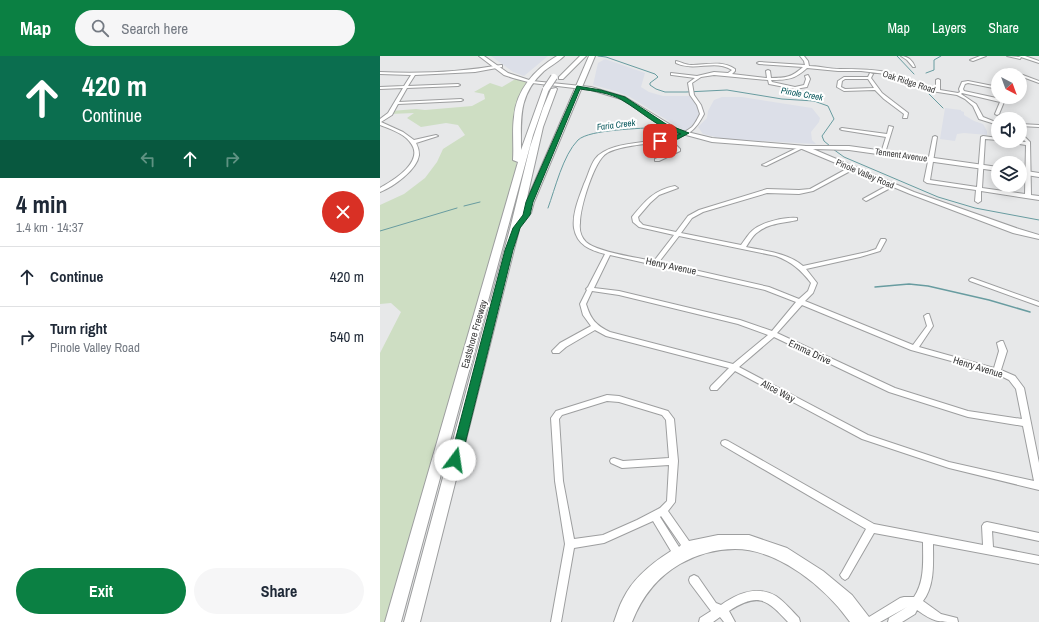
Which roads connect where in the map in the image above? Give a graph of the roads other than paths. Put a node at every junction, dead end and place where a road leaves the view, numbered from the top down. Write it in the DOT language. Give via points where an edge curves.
graph roads {
  1 [pos="481,56"];
  2 [pos="488,56"];
  3 [pos="561,56"];
  4 [pos="575,56"];
  5 [pos="583,56"];
  6 [pos="592,56"];
  7 [pos="802,56"];
  8 [pos="903,56"];
  9 [pos="984,56"];
  10 [pos="1009,56"];
  11 [pos="1021,57"];
  12 [pos="972,60"];
  13 [pos="677,62"];
  14 [pos="1039,62"];
  15 [pos="759,63"];
  16 [pos="499,66"];
  17 [pos="807,66"];
  18 [pos="914,66"];
  19 [pos="874,69"];
  20 [pos="768,71"];
  21 [pos="380,73"];
  22 [pos="730,73"];
  23 [pos="413,74"];
  24 [pos="672,74"];
  25 [pos="698,76"];
  26 [pos="807,76"];
  27 [pos="869,78"];
  28 [pos="1027,78"];
  29 [pos="768,79"];
  30 [pos="533,80"];
  31 [pos="938,80"];
  32 [pos="1039,82"];
  33 [pos="458,85"];
  34 [pos="579,86"];
  35 [pos="991,87"];
  36 [pos="380,88"];
  37 [pos="404,88"];
  38 [pos="550,89"];
  39 [pos="875,89"];
  40 [pos="938,91"];
  41 [pos="960,93"];
  42 [pos="991,97"];
  43 [pos="461,100"];
  44 [pos="396,103"];
  45 [pos="905,117"];
  46 [pos="991,121"];
  47 [pos="380,122"];
  48 [pos="1027,125"];
  49 [pos="1039,126"];
  50 [pos="891,127"];
  51 [pos="842,129"];
  52 [pos="686,133"];
  53 [pos="436,136"];
  54 [pos="889,136"];
  55 [pos="935,137"];
  56 [pos="991,139"];
  57 [pos="668,140"];
  58 [pos="413,142"];
  59 [pos="1028,143"];
  60 [pos="804,147"];
  61 [pos="829,148"];
  62 [pos="884,153"];
  63 [pos="823,155"];
  64 [pos="657,160"];
  65 [pos="931,160"];
  66 [pos="764,165"];
  67 [pos="980,167"];
  68 [pos="852,168"];
  69 [pos="991,168"];
  70 [pos="1029,174"];
  71 [pos="1039,175"];
  72 [pos="892,185"];
  73 [pos="514,188"];
  74 [pos="675,188"];
  75 [pos="979,189"];
  76 [pos="380,190"];
  77 [pos="1028,196"];
  78 [pos="1039,198"];
  79 [pos="866,199"];
  80 [pos="978,201"];
  81 [pos="795,219"];
  82 [pos="516,228"];
  83 [pos="677,234"];
  84 [pos="1039,237"];
  85 [pos="883,240"];
  86 [pos="743,247"];
  87 [pos="608,253"];
  88 [pos="656,262"];
  89 [pos="804,268"];
  90 [pos="972,280"];
  91 [pos="589,289"];
  92 [pos="801,301"];
  93 [pos="1039,304"];
  94 [pos="927,316"];
  95 [pos="594,327"];
  96 [pos="773,334"];
  97 [pos="1001,343"];
  98 [pos="914,348"];
  99 [pos="556,352"];
  100 [pos="734,367"];
  101 [pos="997,371"];
  102 [pos="714,388"];
  103 [pos="1027,424"];
  104 [pos="726,443"];
  105 [pos="614,461"];
  106 [pos="674,461"];
  107 [pos="1039,485"];
  108 [pos="658,513"];
  109 [pos="872,528"];
  110 [pos="1039,537"];
  111 [pos="928,540"];
  112 [pos="570,544"];
  113 [pos="690,550"];
  114 [pos="988,551"];
  115 [pos="680,555"];
  116 [pos="1039,561"];
  117 [pos="844,575"];
  118 [pos="694,580"];
  119 [pos="916,602"];
  120 [pos="722,610"];
  121 [pos="393,622"];
  122 [pos="412,622"];
  123 [pos="556,622"];
  124 [pos="619,622"];
  125 [pos="627,622"];
  126 [pos="704,622"];
  127 [pos="730,622"];
  128 [pos="795,622"];
  129 [pos="856,622"];
  130 [pos="869,622"];
  131 [pos="893,622"];
  132 [pos="954,622"];
  1 -- 16 [label="main road, Pinole Valley Road"];
  2 -- 16 [label="main road, Pinole Valley Road"];
  3 -- 30 [label="highway" via="549,63"];
  4 -- 38 [label="highway, Eastshore Freeway, bridge" via="554,77"];
  5 -- 38 [label="highway, Eastshore Freeway"];
  6 -- 34 [label="highway"];
  7 -- 17 [label="street"];
  8 -- 18 [label="street"];
  9 -- 12 [label="street"];
  10 -- 11 [label="street"];
  11 -- 14 [label="street"];
  13 -- 22 [label="street" via="692,66 726,66 734,70"];
  15 -- 17 [label="street, Oak Ridge Road"];
  16 -- 23 [label="street" via="475,71"];
  16 -- 30 [label="main road, Pinole Valley Road" via="515,75"];
  17 -- 19 [label="street, Oak Ridge Road" via="829,70"];
  17 -- 29 [label="street" via="797,75"];
  19 -- 27 [label="street"];
  19 -- 40 [label="street, Oak Ridge Road" via="926,89"];
  20 -- 29 [label="street"];
  21 -- 23 [label="street"];
  22 -- 25 [label="street"];
  22 -- 29 [label="street"];
  23 -- 37 [label="street"];
  24 -- 25 [label="street"];
  25 -- 52 [label="street, Henry Avenue" via="690,83 692,95 702,114 699,122"];
  26 -- 29 [label="street" via="806,86 795,88 770,82"];
  27 -- 39 [label="street"];
  27 -- 39 [label="street" via="844,78 840,81 839,87 844,90"];
  28 -- 32 [label="street"];
  30 -- 34 [label="main road, Pinole Valley Road"];
  30 -- 73 [label="highway" via="523,95 517,111 518,150"];
  31 -- 40 [label="street"];
  33 -- 37 [label="street"];
  34 -- 52 [label="main road, Pinole Valley Road" via="624,95"];
  34 -- 82 [label="highway" via="526,215"];
  35 -- 41 [label="street" via="968,82 964,83"];
  36 -- 37 [label="street"];
  37 -- 44 [label="street"];
  38 -- 73 [label="highway, Eastshore Freeway" via="529,135"];
  38 -- 82 [label="highway, Eastshore Freeway"];
  39 -- 45 [label="street" via="906,114"];
  40 -- 41 [label="street, Oak Ridge Road"];
  41 -- 42 [label="street"];
  41 -- 46 [label="street, Oak Ridge Road" via="972,101 982,118"];
  43 -- 44 [label="street"];
  44 -- 47 [label="street" via="389,115"];
  47 -- 58 [label="street"];
  48 -- 49 [label="street"];
  50 -- 54 [label="street"];
  51 -- 54 [label="street"];
  52 -- 57 [label="street, Henry Avenue"];
  52 -- 60 [label="main road, Pinole Valley Road" via="712,140"];
  53 -- 58 [label="street"];
  54 -- 62 [label="street"];
  55 -- 65 [label="street"];
  56 -- 67 [label="street" via="983,137"];
  57 -- 64 [label="street" via="678,150"];
  57 -- 87 [label="street, Henry Avenue" via="614,149 599,158 577,213 577,228 582,241 591,248"];
  58 -- 76 [label="street" via="417,152 413,165"];
  59 -- 70 [label="street"];
  60 -- 61 [label="main road, Tennent Avenue"];
  60 -- 63 [label="main road, Pinole Valley Road"];
  60 -- 66 [label="street"];
  61 -- 62 [label="main road, Tennent Avenue"];
  61 -- 63 [label="main road" via="822,151"];
  62 -- 65 [label="main road, Tennent Avenue"];
  63 -- 68 [label="main road, Pinole Valley Road"];
  65 -- 67 [label="main road, Tennent Avenue"];
  65 -- 75 [label="street" via="927,181"];
  67 -- 69 [label="main road, Tennent Avenue"];
  67 -- 75 [label="street"];
  68 -- 72 [label="main road, Pinole Valley Road"];
  68 -- 83 [label="street" via="811,190 767,191 701,211 690,217"];
  70 -- 71 [label="main road"];
  70 -- 77 [label="street"];
  72 -- 79 [label="street"];
  72 -- 84 [label="main road, Pinole Valley Road" via="1016,231"];
  73 -- 121 [label="highway, Eastshore Freeway"];
  74 -- 83 [label="street" via="652,196 635,217 641,226"];
  75 -- 77 [label="street"];
  75 -- 80 [label="street"];
  77 -- 78 [label="street"];
  81 -- 86 [label="street" via="760,228"];
  82 -- 122 [label="highway, Eastshore Freeway"];
  83 -- 86 [label="street"];
  83 -- 88 [label="street"];
  85 -- 89 [label="street" via="878,250 864,255 822,262"];
  86 -- 89 [label="street" via="778,254"];
  87 -- 88 [label="street, Henry Avenue"];
  87 -- 91 [label="street"];
  88 -- 92 [label="street, Henry Avenue" via="767,288"];
  89 -- 92 [label="street" via="814,283 811,292"];
  90 -- 93 [label="street"];
  91 -- 95 [label="street" via="583,304 586,317"];
  91 -- 96 [label="street, Emma Drive" via="619,293 740,322"];
  92 -- 96 [label="street"];
  92 -- 98 [label="street, Henry Avenue"];
  94 -- 98 [label="street" via="930,326"];
  95 -- 99 [label="street" via="563,345"];
  95 -- 100 [label="street, Alice Way" via="608,334"];
  96 -- 100 [label="street"];
  96 -- 103 [label="street, Emma Drive" via="892,390 968,414"];
  97 -- 101 [label="street" via="1003,351"];
  98 -- 101 [label="street, Henry Avenue"];
  100 -- 102 [label="street"];
  100 -- 107 [label="street, Alice Way" via="865,437 949,465"];
  101 -- 103 [label="street, Henry Avenue" via="1012,378 1020,388"];
  103 -- 107 [label="street, Henry Avenue"];
  104 -- 109 [label="street"];
  105 -- 106 [label="street" via="622,465"];
  106 -- 108 [label="street" via="670,502"];
  106 -- 112 [label="street" via="670,419 665,413 619,399 607,398 559,413 555,418 559,482"];
  108 -- 112 [label="street" via="604,539"];
  108 -- 113 [label="street"];
  108 -- 115 [label="street"];
  109 -- 111 [label="street"];
  109 -- 117 [label="street"];
  110 -- 114 [label="street" via="987,526"];
  111 -- 114 [label="street"];
  111 -- 119 [label="street" via="928,571 923,592"];
  112 -- 123 [label="street"];
  113 -- 115 [label="street"];
  113 -- 129 [label="street" via="719,545 748,546 781,556 816,579 840,601"];
  113 -- 130 [label="street" via="718,539 749,540 784,551 820,574 848,598"];
  114 -- 116 [label="street"];
  115 -- 124 [label="street" via="660,564 644,579 627,602"];
  115 -- 125 [label="street" via="649,583 634,604"];
  118 -- 120 [label="street" via="713,607"];
  119 -- 130 [label="street" via="904,602"];
  119 -- 131 [label="street" via="911,610"];
  119 -- 132 [label="street" via="940,619"];
  120 -- 126 [label="street"];
  120 -- 127 [label="street"];
  120 -- 128 [label="street" via="747,595 761,594 773,600"];
}
